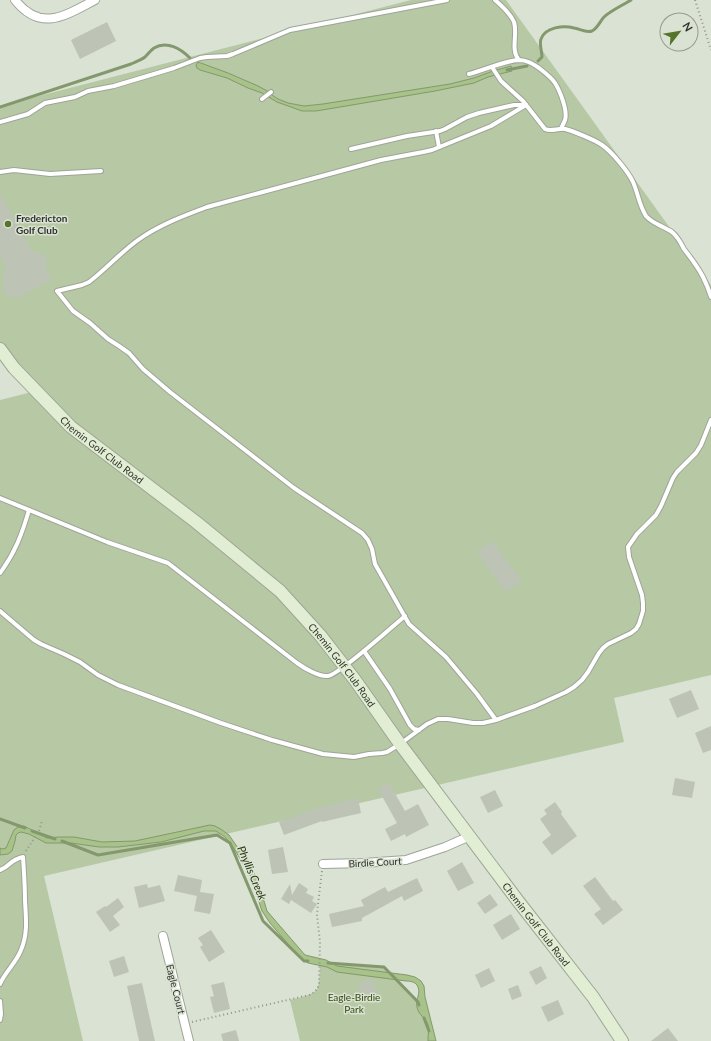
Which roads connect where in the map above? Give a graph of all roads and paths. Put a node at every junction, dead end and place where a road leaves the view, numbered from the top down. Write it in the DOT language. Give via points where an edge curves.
graph roads {
  1 [pos="15,0"];
  2 [pos="95,0"];
  3 [pos="447,0"];
  4 [pos="495,0"];
  5 [pos="695,0"];
  6 [pos="711,50"];
  7 [pos="519,60"];
  8 [pos="493,68"];
  9 [pos="469,74"];
  10 [pos="271,92"];
  11 [pos="262,99"];
  12 [pos="526,105"];
  13 [pos="0,122"];
  14 [pos="561,129"];
  15 [pos="436,131"];
  16 [pos="439,147"];
  17 [pos="351,149"];
  18 [pos="101,171"];
  19 [pos="0,172"];
  20 [pos="711,297"];
  21 [pos="0,348"];
  22 [pos="711,420"];
  23 [pos="0,498"];
  24 [pos="29,510"];
  25 [pos="0,573"];
  26 [pos="0,611"];
  27 [pos="404,616"];
  28 [pos="364,651"];
  29 [pos="345,666"];
  30 [pos="496,720"];
  31 [pos="419,730"];
  32 [pos="400,744"];
  33 [pos="42,821"];
  34 [pos="470,836"];
  35 [pos="23,857"];
  36 [pos="323,864"];
  37 [pos="0,870"];
  38 [pos="163,936"];
  39 [pos="0,984"];
  40 [pos="0,1001"];
  41 [pos="0,1020"];
  42 [pos="185,1024"];
  43 [pos="189,1041"];
  44 [pos="622,1041"];
  1 -- 2 [label="street" via="37,17 50,19 62,17"];
  3 -- 13 [label="lane" via="290,30 227,56 200,58 114,86 51,102 28,114"];
  4 -- 7 [label="lane" via="514,23 516,54"];
  5 -- 6 [label="path"];
  7 -- 8 [label="lane"];
  7 -- 14 [label="lane" via="533,65 554,82 565,110 565,120"];
  8 -- 9 [label="lane"];
  8 -- 12 [label="lane" via="499,78"];
  10 -- 11 [label="lane"];
  12 -- 14 [label="lane" via="544,129"];
  12 -- 15 [label="lane" via="514,105 479,113"];
  12 -- 16 [label="lane" via="491,126"];
  14 -- 20 [label="lane" via="601,144 613,155 633,182 646,216 678,239 704,278"];
  15 -- 16 [label="lane"];
  15 -- 17 [label="lane"];
  16 -- 27 [label="lane" via="207,206 154,230 137,241 89,282 57,291 73,311 129,353 170,392 294,488 362,533 372,549 375,564"];
  18 -- 19 [label="lane" via="50,174 14,170"];
  21 -- 29 [label="street, Chemin Golf Club Road" via="14,368 71,427 196,522 280,591"];
  22 -- 30 [label="lane" via="701,445 677,472 656,515 628,547 628,557 643,603 643,611 636,629 603,648 588,672 574,687 535,706"];
  23 -- 24 [label="lane"];
  24 -- 25 [label="lane" via="20,538"];
  24 -- 29 [label="lane" via="168,563 304,668 329,676"];
  26 -- 32 [label="lane" via="34,640 80,662 98,675 221,724 323,754 354,757 387,752"];
  27 -- 28 [label="lane"];
  27 -- 30 [label="lane" via="409,624 463,676"];
  28 -- 29 [label="lane"];
  28 -- 31 [label="lane" via="390,689 410,725"];
  29 -- 32 [label="street, Chemin Golf Club Road"];
  30 -- 31 [label="lane" via="473,723 442,718"];
  31 -- 32 [label="lane"];
  32 -- 34 [label="street, Chemin Golf Club Road"];
  33 -- 35 [label="path" via="39,831"];
  34 -- 36 [label="street, Birdie Court" via="406,860"];
  34 -- 44 [label="street, Chemin Golf Club Road" via="593,997"];
  35 -- 37 [label="lane" via="14,859"];
  35 -- 39 [label="lane" via="26,933 15,962"];
  36 -- 42 [label="path" via="318,910 319,985 314,993"];
  38 -- 42 [label="street, Eagle Court"];
  40 -- 41 [label="lane"];
  42 -- 43 [label="street, Eagle Court"];
}
